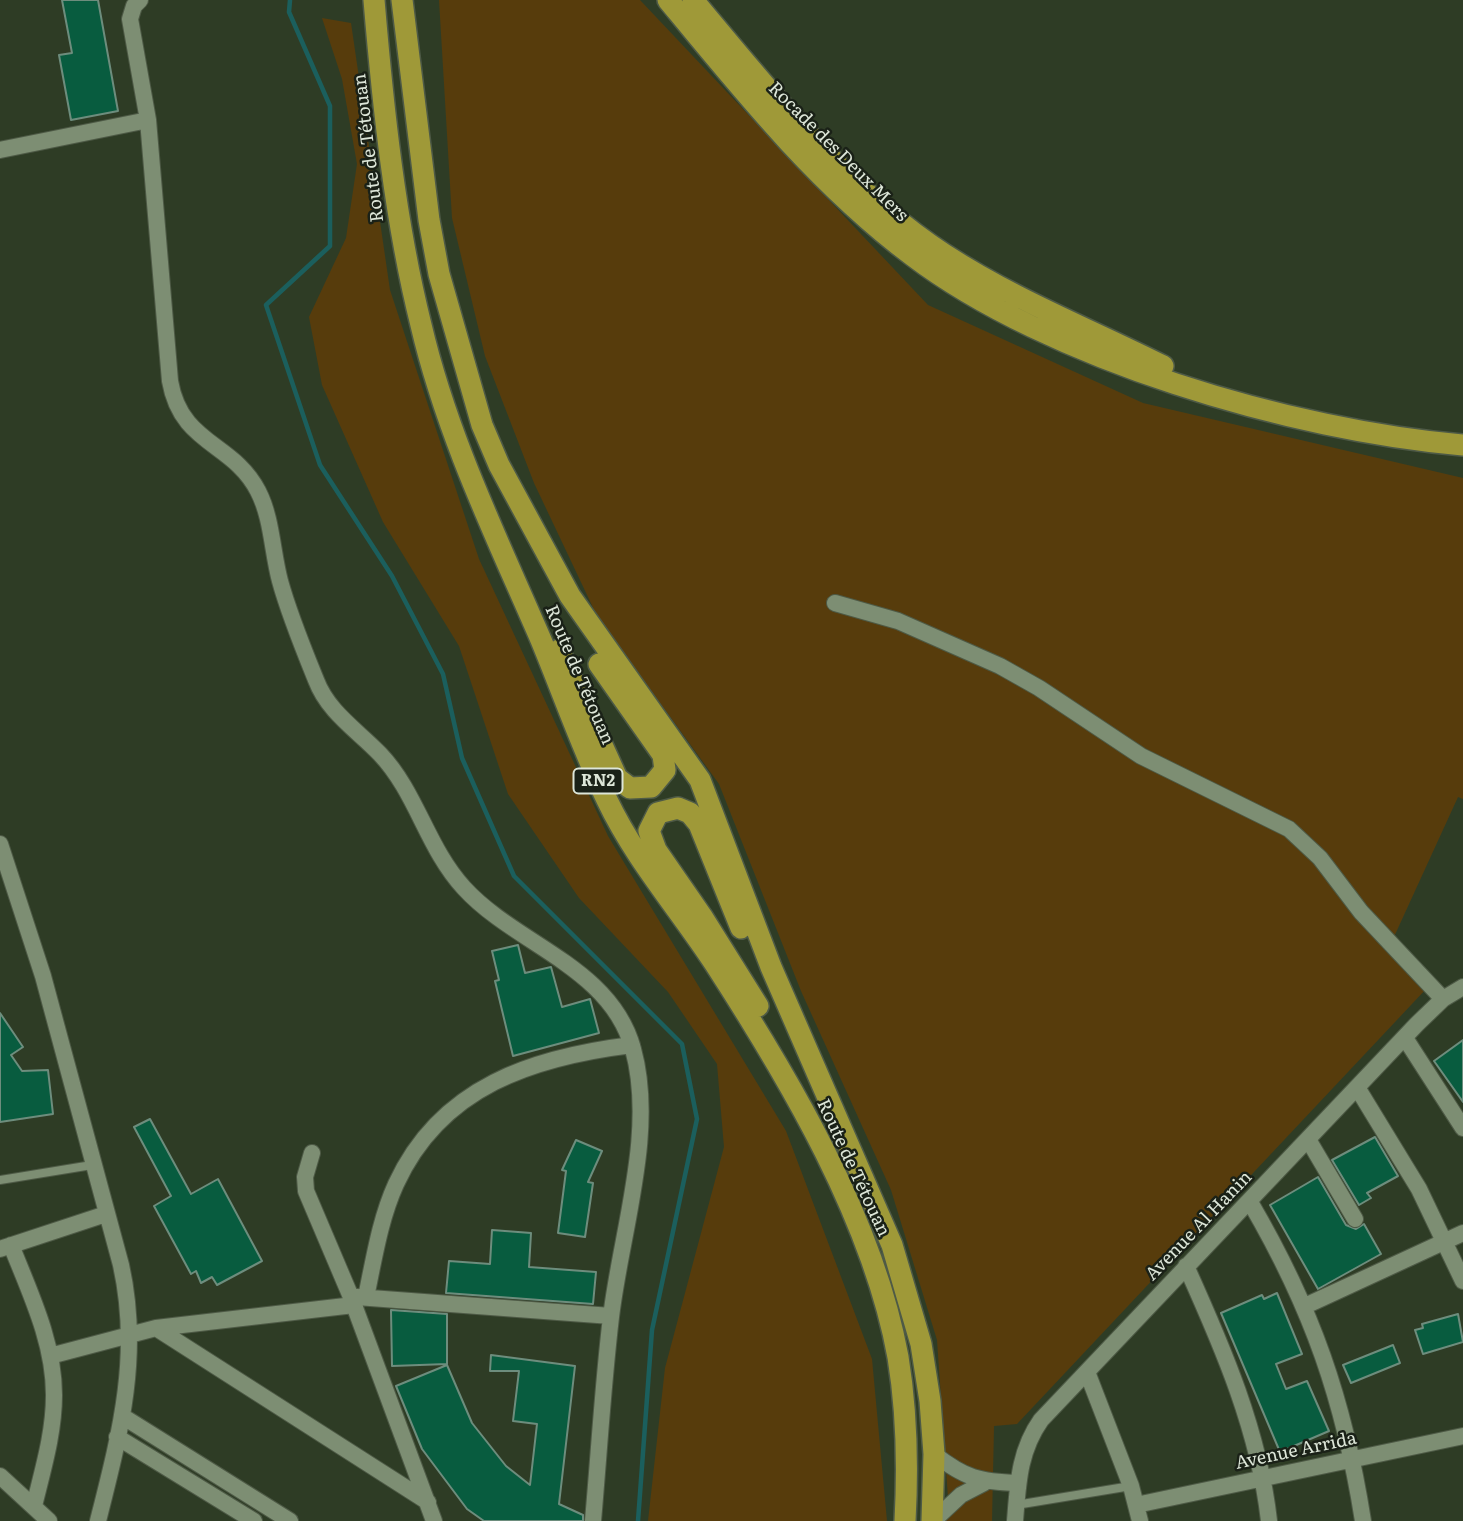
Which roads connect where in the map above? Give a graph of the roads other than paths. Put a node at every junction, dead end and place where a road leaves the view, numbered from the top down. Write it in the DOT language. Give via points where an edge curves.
graph roads {
  1 [pos="140,0"];
  2 [pos="402,0"];
  3 [pos="668,0"];
  4 [pos="694,0"];
  5 [pos="370,5"];
  6 [pos="148,120"];
  7 [pos="0,150"];
  8 [pos="1233,401"];
  9 [pos="1463,445"];
  10 [pos="499,466"];
  11 [pos="470,477"];
  12 [pos="835,603"];
  13 [pos="0,844"];
  14 [pos="1463,988"];
  15 [pos="1443,999"];
  16 [pos="1405,1038"];
  17 [pos="632,1045"];
  18 [pos="1358,1089"];
  19 [pos="1463,1128"];
  20 [pos="1309,1141"];
  21 [pos="312,1153"];
  22 [pos="92,1165"];
  23 [pos="831,1170"];
  24 [pos="864,1177"];
  25 [pos="0,1180"];
  26 [pos="1250,1202"];
  27 [pos="106,1214"];
  28 [pos="1355,1219"];
  29 [pos="1463,1233"];
  30 [pos="1445,1241"];
  31 [pos="6,1247"];
  32 [pos="1186,1266"];
  33 [pos="1463,1281"];
  34 [pos="357,1299"];
  35 [pos="1305,1306"];
  36 [pos="611,1316"];
  37 [pos="156,1328"];
  38 [pos="131,1332"];
  39 [pos="50,1356"];
  40 [pos="1087,1372"];
  41 [pos="122,1416"];
  42 [pos="1463,1436"];
  43 [pos="117,1437"];
  44 [pos="933,1454"];
  45 [pos="1353,1459"];
  46 [pos="0,1476"];
  47 [pos="1264,1476"];
  48 [pos="984,1483"];
  49 [pos="1018,1483"];
  50 [pos="1131,1486"];
  51 [pos="428,1502"];
  52 [pos="34,1506"];
  53 [pos="1015,1513"];
  54 [pos="1138,1513"];
  55 [pos="49,1521"];
  56 [pos="98,1521"];
  57 [pos="254,1521"];
  58 [pos="290,1521"];
  59 [pos="434,1521"];
  60 [pos="593,1521"];
  61 [pos="905,1521"];
  62 [pos="932,1521"];
  63 [pos="1269,1521"];
  64 [pos="1363,1521"];
  1 -- 6 [label="street" via="130,19"];
  2 -- 10 [label="highway, Route de Tétouan" via="439,274 466,375"];
  3 -- 8 [label="highway, Rocade des Deux Mers" via="815,167 930,270 1048,332 1118,362"];
  4 -- 8 [label="highway, Rocade des Deux Mers" via="821,145 921,238 974,273 1054,315"];
  5 -- 11 [label="highway, Route de Tétouan / RN2" via="410,275 436,382"];
  6 -- 7 [label="street"];
  6 -- 17 [label="street" via="172,393 191,428 233,459 259,493 280,581 320,691 398,776 443,862 464,888 589,981 607,1001"];
  8 -- 9 [label="highway, Rocade des Deux Mers" via="1364,431"];
  10 -- 11 [label="highway" via="562,603 596,660 660,749 665,769 652,787 623,785 611,769 539,606"];
  10 -- 24 [label="highway, Route de Tétouan" via="577,607 700,780 771,967"];
  11 -- 23 [label="highway, Route de Tétouan / RN2" via="618,821 734,995"];
  12 -- 15 [label="street" via="898,621 1000,666 1141,756 1289,829 1320,858 1361,912"];
  13 -- 22 [label="street" via="43,976"];
  14 -- 15 [label="street, Avenue Al Hanin"];
  15 -- 16 [label="street, Avenue Al Hanin"];
  16 -- 18 [label="street, Avenue Al Hanin"];
  16 -- 19 [label="street"];
  17 -- 34 [label="street" via="578,1052 525,1067 478,1091 443,1117 396,1184"];
  17 -- 36 [label="street" via="641,1116"];
  18 -- 20 [label="street, Avenue Al Hanin"];
  18 -- 30 [label="street" via="1402,1158"];
  20 -- 26 [label="street, Avenue Al Hanin"];
  20 -- 28 [label="street"];
  21 -- 34 [label="street" via="306,1191"];
  22 -- 25 [label="lane"];
  22 -- 27 [label="street"];
  23 -- 24 [label="highway" via="799,1086 766,1021 651,840 650,824 664,810 684,810 699,824 781,1019"];
  23 -- 61 [label="highway, Route de Tétouan / RN2" via="869,1255 897,1356 908,1467"];
  24 -- 44 [label="highway, Route de Tétouan" via="892,1245 921,1343"];
  26 -- 32 [label="street, Avenue Al Hanin"];
  26 -- 35 [label="street"];
  27 -- 31 [label="street"];
  27 -- 38 [label="street"];
  29 -- 30 [label="street"];
  30 -- 33 [label="street"];
  30 -- 35 [label="street"];
  31 -- 39 [label="street" via="38,1314"];
  32 -- 40 [label="street, Avenue Al Hanin"];
  32 -- 47 [label="street" via="1217,1335"];
  34 -- 36 [label="street"];
  34 -- 37 [label="street"];
  34 -- 51 [label="street"];
  35 -- 45 [label="street" via="1334,1381"];
  36 -- 60 [label="street"];
  37 -- 38 [label="street"];
  37 -- 51 [label="street"];
  38 -- 39 [label="street"];
  38 -- 41 [label="street"];
  39 -- 52 [label="street" via="53,1413"];
  40 -- 49 [label="street, Avenue Al Hanin" via="1034,1430 1024,1448"];
  40 -- 50 [label="street"];
  41 -- 43 [label="street"];
  41 -- 58 [label="street"];
  42 -- 45 [label="street, Avenue Arrida"];
  43 -- 56 [label="street"];
  43 -- 57 [label="street"];
  44 -- 48 [label="street"];
  44 -- 62 [label="highway, Route de Tétouan"];
  45 -- 47 [label="street, Avenue Arrida"];
  45 -- 64 [label="street"];
  46 -- 52 [label="street"];
  47 -- 54 [label="street, Avenue Arrida"];
  47 -- 63 [label="street"];
  48 -- 49 [label="street"];
  48 -- 62 [label="street" via="961,1495"];
  49 -- 53 [label="street, Avenue Al Hanin"];
  50 -- 53 [label="lane"];
  50 -- 54 [label="street"];
  51 -- 59 [label="street"];
  52 -- 55 [label="street"];
}
